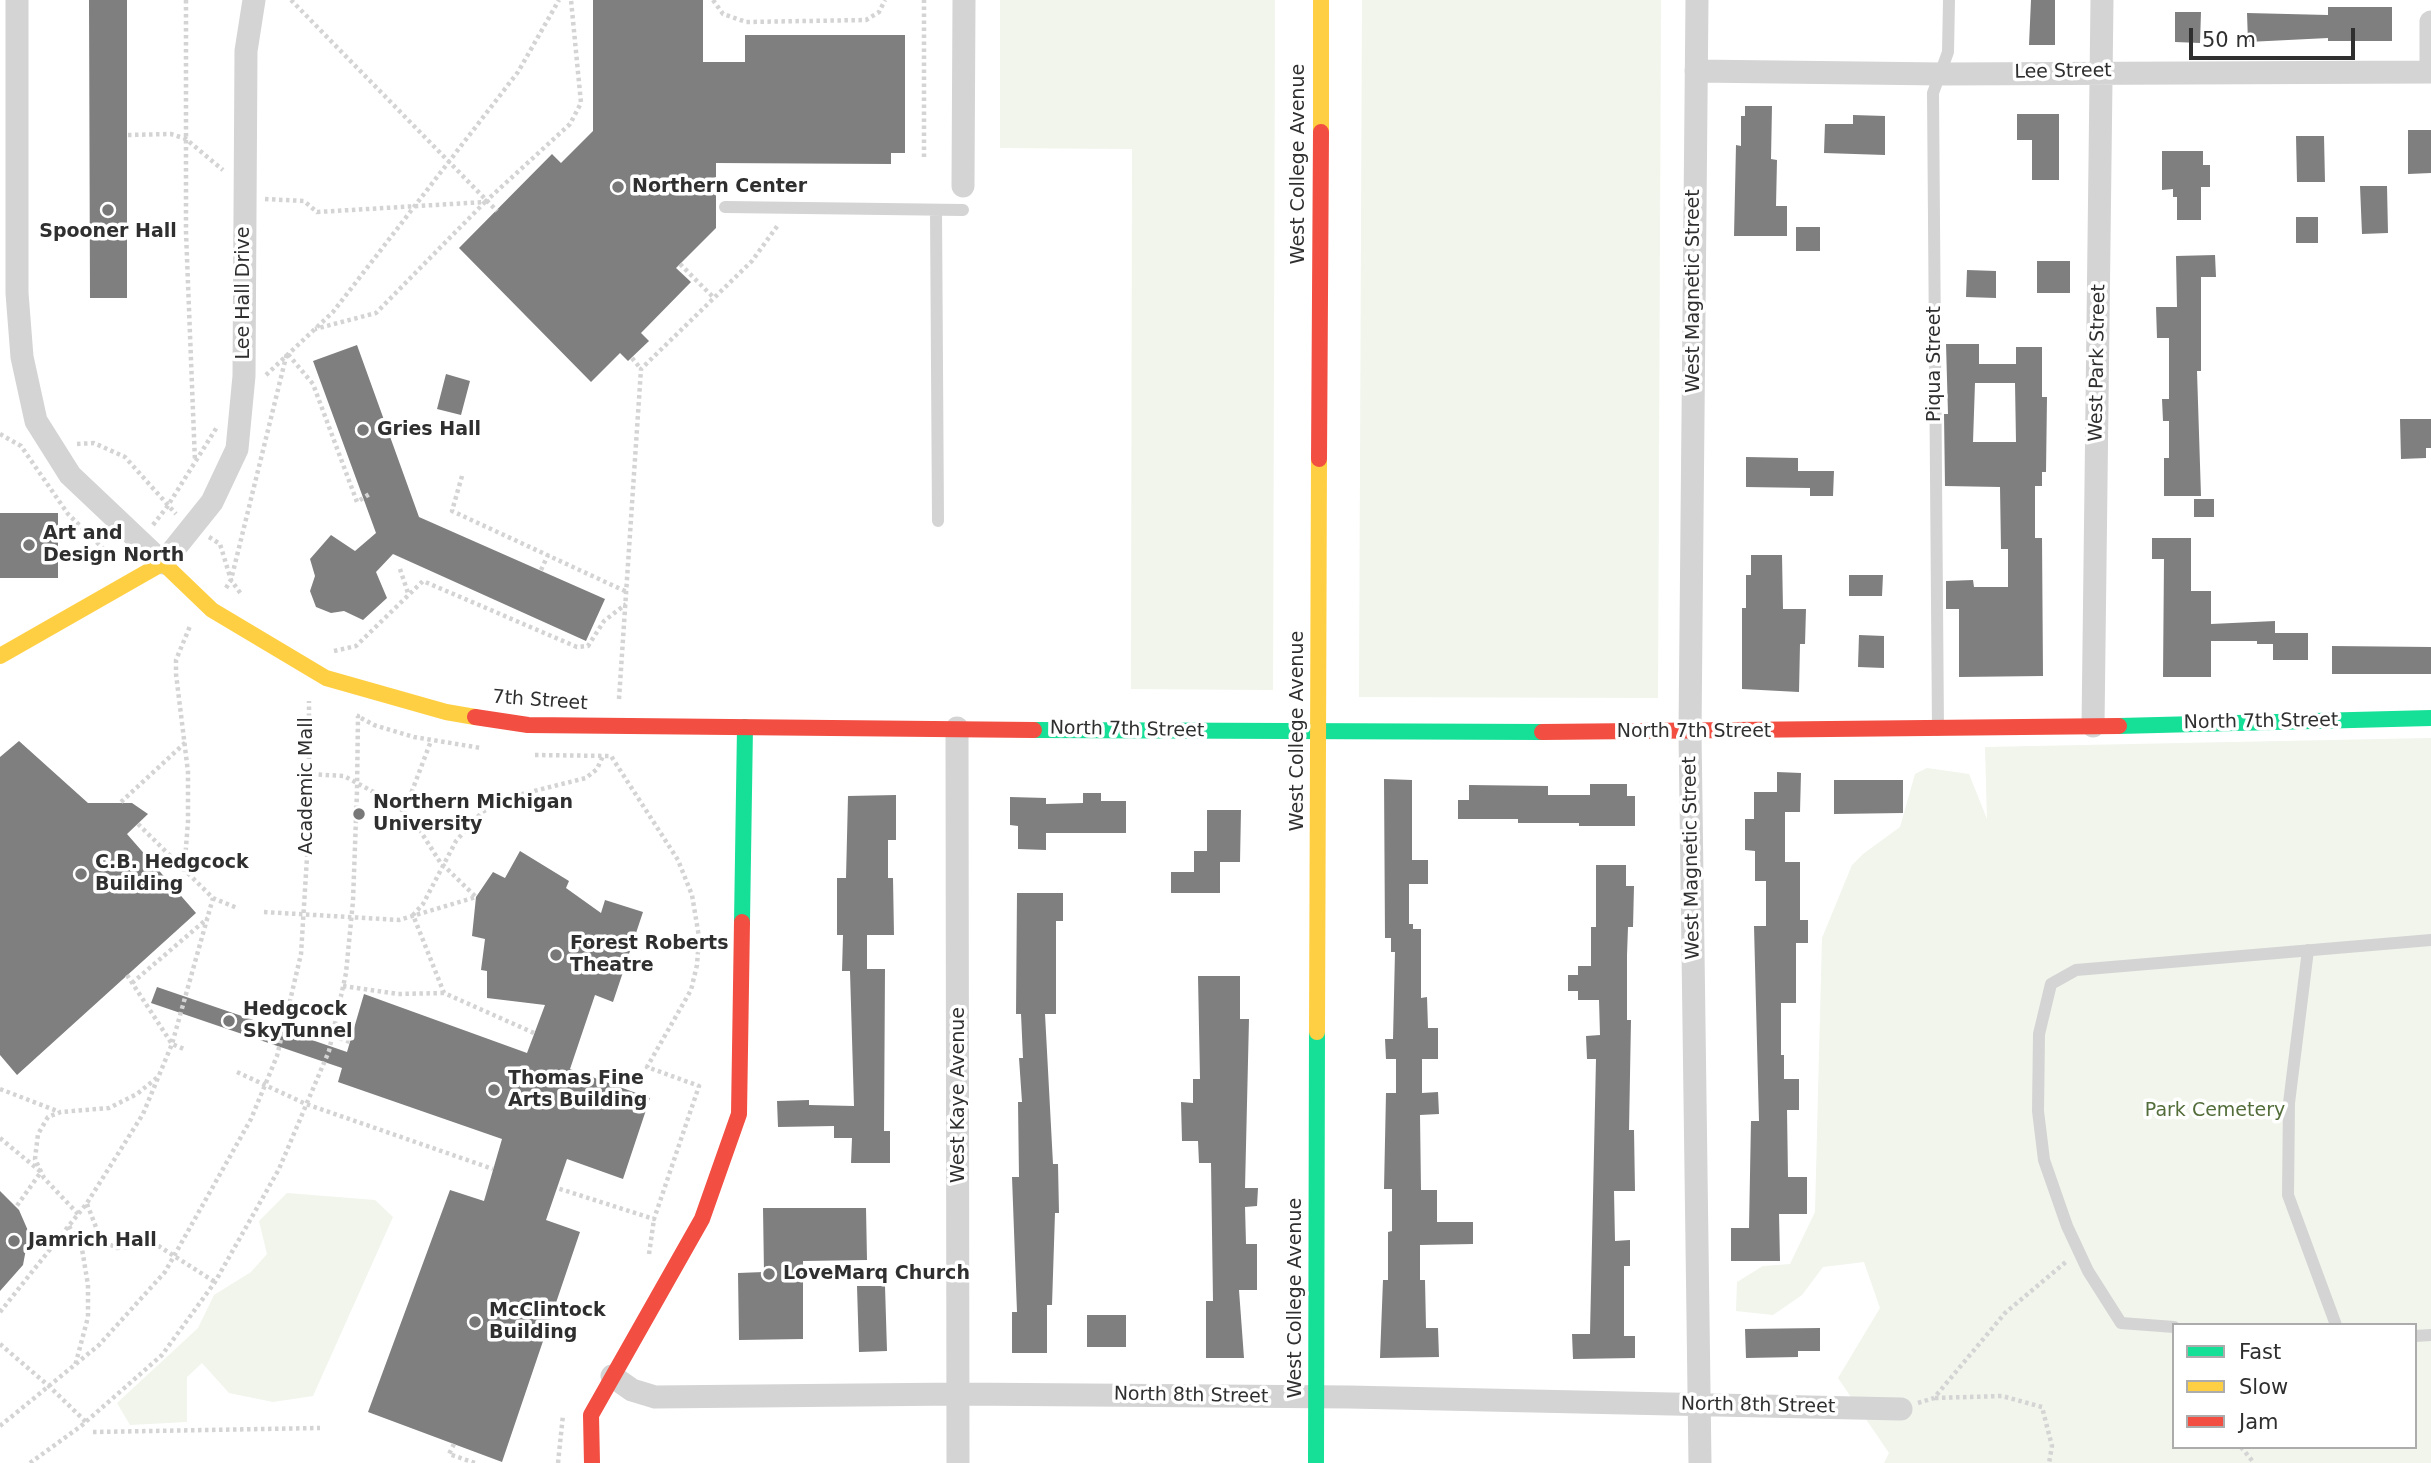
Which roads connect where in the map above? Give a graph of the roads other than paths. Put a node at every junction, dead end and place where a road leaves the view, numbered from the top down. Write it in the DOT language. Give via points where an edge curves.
graph roads {
  1 [pos="17,0"];
  2 [pos="254,0"];
  3 [pos="964,0"];
  4 [pos="1321,0"];
  5 [pos="1697,0"];
  6 [pos="1949,0"];
  7 [pos="2102,0"];
  8 [pos="2431,22"];
  9 [pos="8,66"];
  10 [pos="1696,71"];
  11 [pos="2102,72"];
  12 [pos="2431,72"];
  13 [pos="1942,74"];
  14 [pos="963,186"];
  15 [pos="725,207"];
  16 [pos="936,210"];
  17 [pos="963,210"];
  18 [pos="938,521"];
  19 [pos="163,563"];
  20 [pos="0,656"];
  21 [pos="2431,718"];
  22 [pos="2093,726"];
  23 [pos="745,727"];
  24 [pos="957,728"];
  25 [pos="1938,730"];
  26 [pos="1690,732"];
  27 [pos="1319,733"];
  28 [pos="2431,940"];
  29 [pos="2308,950"];
  30 [pos="2335,1323"];
  31 [pos="2172,1326"];
  32 [pos="612,1376"];
  33 [pos="959,1394"];
  34 [pos="1317,1398"];
  35 [pos="1698,1404"];
  36 [pos="1901,1409"];
  37 [pos="592,1463"];
  38 [pos="958,1463"];
  39 [pos="1316,1463"];
  40 [pos="1700,1463"];
  1 -- 9 [label="street"];
  2 -- 19 [label="street, Lee Hall Drive" via="246,51 242,400 237,449 212,502"];
  3 -- 14 [label="street"];
  4 -- 27 [label="street, West College Avenue"];
  5 -- 10 [label="street, West Magnetic Street"];
  6 -- 13 [label="lane, Piqua Street" via="1948,52"];
  7 -- 11 [label="street, West Park Street"];
  8 -- 12 [label="street"];
  9 -- 19 [label="street" via="22,357 36,421 69,475"];
  10 -- 13 [label="street, Lee Street"];
  10 -- 26 [label="street, West Magnetic Street"];
  11 -- 12 [label="street, Lee Street"];
  11 -- 13 [label="street, Lee Street"];
  11 -- 22 [label="street, West Park Street"];
  13 -- 25 [label="lane, Piqua Street" via="1933,93"];
  15 -- 16 [label="lane"];
  16 -- 17 [label="lane"];
  16 -- 18 [label="lane"];
  19 -- 20 [label="street"];
  19 -- 23 [label="street, 7th Street" via="212,610 326,678 446,712 528,725"];
  21 -- 22 [label="street, North 7th Street"];
  22 -- 25 [label="street, North 7th Street"];
  23 -- 24 [label="street, 7th Street"];
  23 -- 32 [label="street" via="739,1114 702,1219"];
  24 -- 27 [label="street, North 7th Street"];
  24 -- 33 [label="street, West Kaye Avenue"];
  25 -- 26 [label="street, North 7th Street"];
  26 -- 27 [label="street, North 7th Street"];
  26 -- 35 [label="street, West Magnetic Street"];
  27 -- 34 [label="street, West College Avenue"];
  28 -- 29 [label="lane"];
  29 -- 30 [label="lane" via="2289,1103 2288,1195"];
  29 -- 31 [label="lane" via="2076,970 2051,984 2039,1034 2038,1111 2044,1160 2067,1226 2121,1322"];
  32 -- 33 [label="street, North 8th Street" via="632,1390 655,1397"];
  32 -- 37 [label="street" via="591,1415"];
  33 -- 34 [label="street, North 8th Street"];
  33 -- 38 [label="street, West Kaye Avenue"];
  34 -- 35 [label="street, North 8th Street"];
  34 -- 39 [label="street, West College Avenue"];
  35 -- 36 [label="street, North 8th Street"];
  35 -- 40 [label="street, West Magnetic Street"];
}
